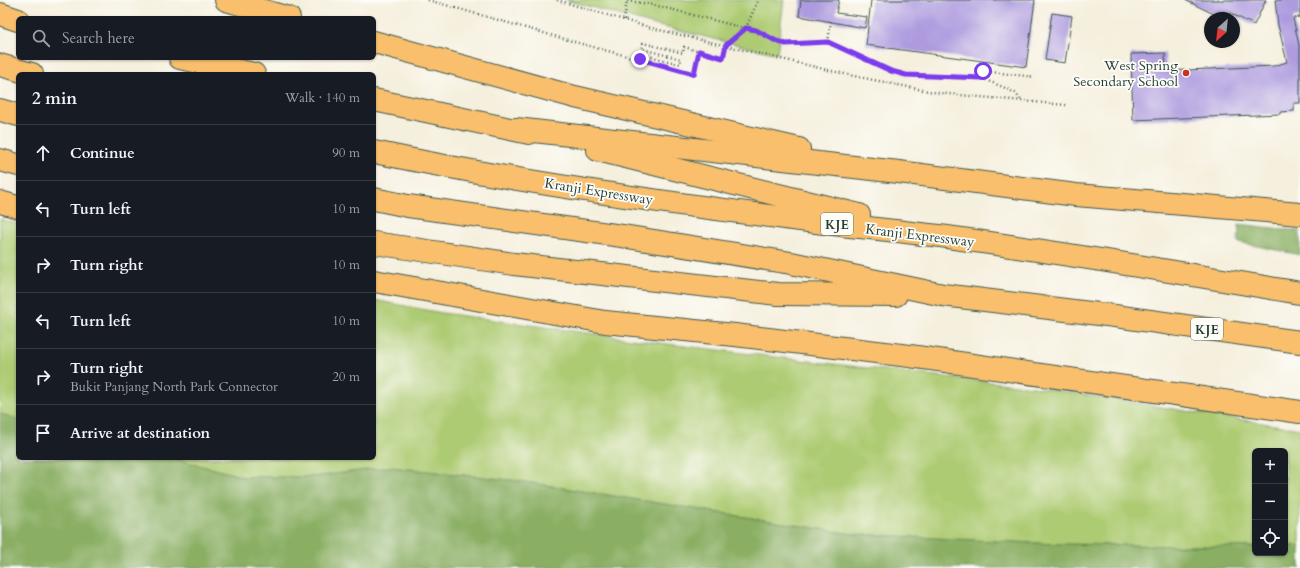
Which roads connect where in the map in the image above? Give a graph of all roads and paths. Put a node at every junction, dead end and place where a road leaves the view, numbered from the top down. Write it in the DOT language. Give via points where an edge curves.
graph roads {
  1 [pos="428,0"];
  2 [pos="557,0"];
  3 [pos="627,0"];
  4 [pos="758,0"];
  5 [pos="225,1"];
  6 [pos="0,14"];
  7 [pos="282,16"];
  8 [pos="16,19"];
  9 [pos="624,20"];
  10 [pos="831,21"];
  11 [pos="746,28"];
  12 [pos="828,42"];
  13 [pos="376,43"];
  14 [pos="726,45"];
  15 [pos="699,51"];
  16 [pos="640,59"];
  17 [pos="189,60"];
  18 [pos="984,62"];
  19 [pos="0,65"];
  20 [pos="983,71"];
  21 [pos="25,72"];
  22 [pos="245,72"];
  23 [pos="1034,77"];
  24 [pos="983,78"];
  25 [pos="376,100"];
  26 [pos="1022,101"];
  27 [pos="1066,105"];
  28 [pos="0,110"];
  29 [pos="16,114"];
  30 [pos="516,129"];
  31 [pos="376,152"];
  32 [pos="0,160"];
  33 [pos="16,164"];
  34 [pos="899,172"];
  35 [pos="376,199"];
  36 [pos="0,202"];
  37 [pos="16,206"];
  38 [pos="1300,214"];
  39 [pos="946,237"];
  40 [pos="376,244"];
  41 [pos="376,281"];
  42 [pos="1300,293"];
  43 [pos="943,295"];
  44 [pos="1300,342"];
  45 [pos="1294,409"];
  1 -- 16 [label="path"];
  2 -- 9 [label="path"];
  3 -- 9 [label="path"];
  3 -- 11 [label="path"];
  4 -- 11 [label="path"];
  5 -- 7 [label="highway"];
  6 -- 8 [label="highway"];
  9 -- 14 [label="path"];
  10 -- 12 [label="path"];
  11 -- 12 [label="path" via="786,44"];
  11 -- 14 [label="path"];
  12 -- 24 [label="path" via="891,71 906,75"];
  13 -- 34 [label="highway" via="575,97"];
  14 -- 15 [label="path" via="723,58"];
  14 -- 26 [label="path" via="849,75 938,93"];
  15 -- 16 [label="path" via="694,74"];
  15 -- 16 [label="path" via="684,47 683,53 643,43 642,49 681,59 680,64 641,54"];
  17 -- 22 [label="highway"];
  18 -- 20 [label="path"];
  19 -- 21 [label="highway"];
  20 -- 23 [label="path"];
  20 -- 24 [label="path"];
  24 -- 26 [label="path" via="1014,93"];
  25 -- 30 [label="highway"];
  26 -- 27 [label="path"];
  28 -- 29 [label="highway"];
  30 -- 34 [label="highway"];
  30 -- 39 [label="highway"];
  31 -- 39 [label="highway, Kranji Expressway / KJE" via="435,165 609,193"];
  32 -- 33 [label="highway"];
  34 -- 38 [label="highway" via="1076,195"];
  35 -- 43 [label="highway, KJE" via="791,263"];
  36 -- 37 [label="highway"];
  39 -- 42 [label="highway, Kranji Expressway / KJE" via="1054,252"];
  40 -- 43 [label="highway" via="514,264 778,294"];
  41 -- 45 [label="highway" via="605,322 735,334 910,356"];
  43 -- 44 [label="highway, KJE"];
}
